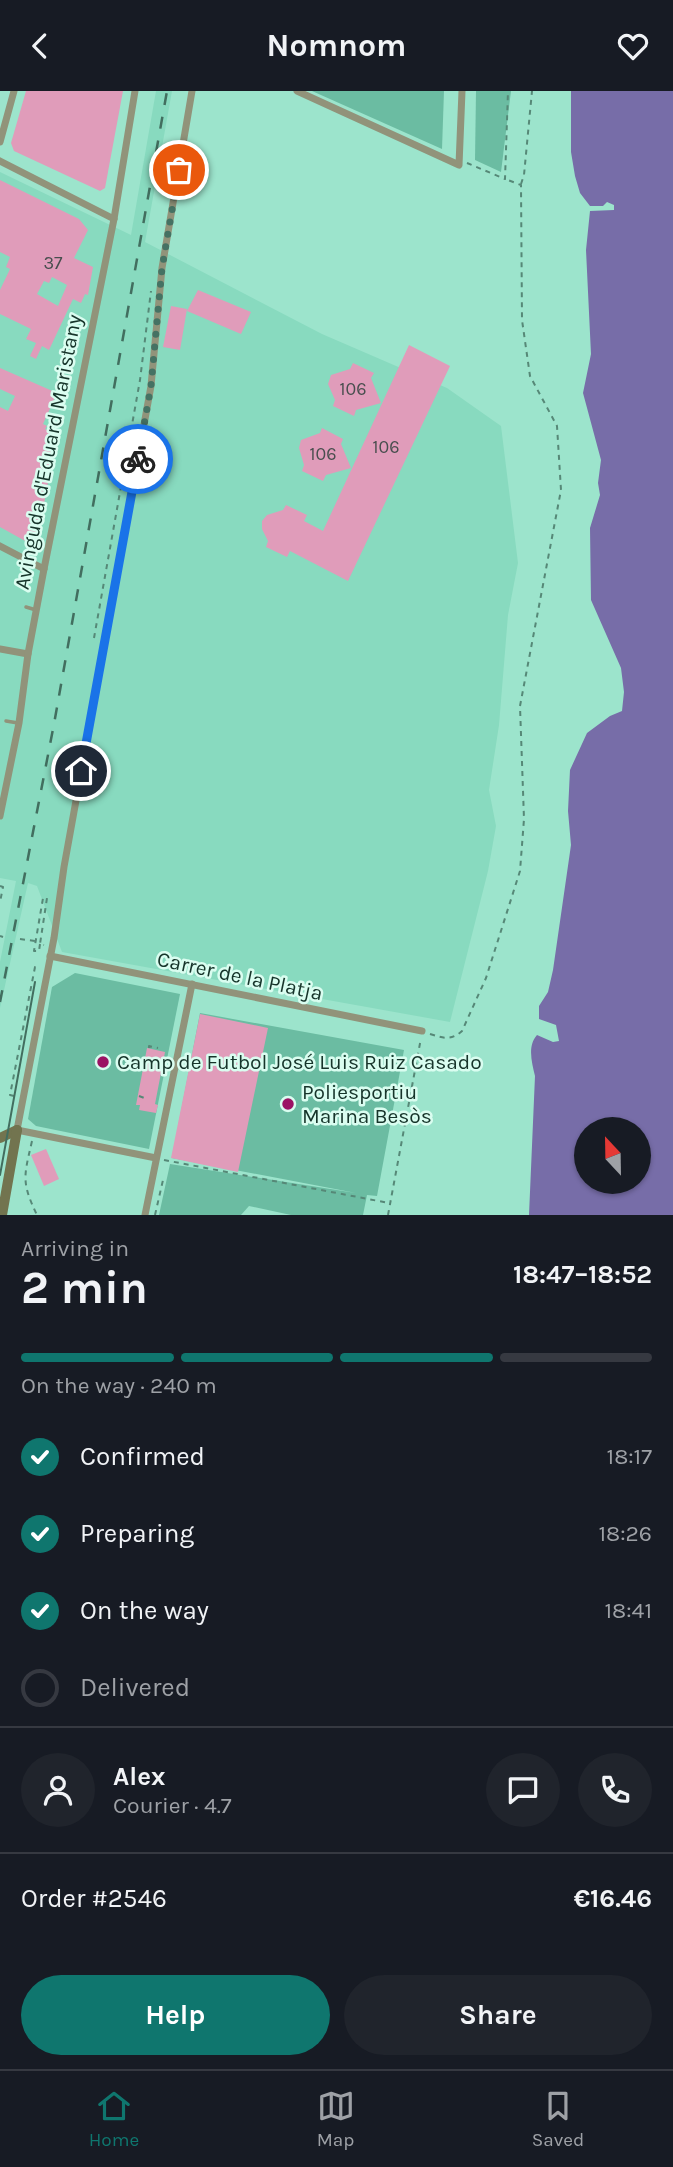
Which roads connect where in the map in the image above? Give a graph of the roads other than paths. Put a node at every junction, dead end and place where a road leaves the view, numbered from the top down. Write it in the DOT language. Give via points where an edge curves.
graph roads {
  1 [pos="15,91"];
  2 [pos="135,91"];
  3 [pos="192,91"];
  4 [pos="296,91"];
  5 [pos="462,91"];
  6 [pos="0,142"];
  7 [pos="0,161"];
  8 [pos="114,219"];
  9 [pos="0,546"];
  10 [pos="44,569"];
  11 [pos="26,607"];
  12 [pos="36,610"];
  13 [pos="0,649"];
  14 [pos="28,655"];
  15 [pos="6,721"];
  16 [pos="19,723"];
  17 [pos="0,816"];
  18 [pos="50,956"];
  19 [pos="192,984"];
  20 [pos="422,1031"];
  21 [pos="17,1130"];
  22 [pos="0,1138"];
  23 [pos="156,1159"];
  24 [pos="2,1215"];
  25 [pos="145,1215"];
  1 -- 6 [label="street"];
  2 -- 8 [label="street, Avinguda d'Eduard Maristany"];
  3 -- 18 [label="street" via="162,268 151,386"];
  4 -- 5 [label="street" via="459,163"];
  7 -- 8 [label="street"];
  8 -- 10 [label="street, Avinguda d'Eduard Maristany"];
  9 -- 10 [label="street"];
  10 -- 12 [label="street, Avinguda d'Eduard Maristany"];
  11 -- 12 [label="lane"];
  12 -- 14 [label="street, Avinguda d'Eduard Maristany"];
  13 -- 14 [label="street"];
  14 -- 16 [label="street, Avinguda d'Eduard Maristany"];
  15 -- 16 [label="lane"];
  16 -- 17 [label="street, Avinguda d'Eduard Maristany"];
  18 -- 19 [label="street, Carrer de la Platja"];
  18 -- 21 [label="street"];
  19 -- 20 [label="street, Carrer de la Platja"];
  19 -- 23 [label="street"];
  21 -- 22 [label="main road"];
  21 -- 23 [label="street"];
  21 -- 24 [label="main road"];
  23 -- 25 [label="street"];
}
